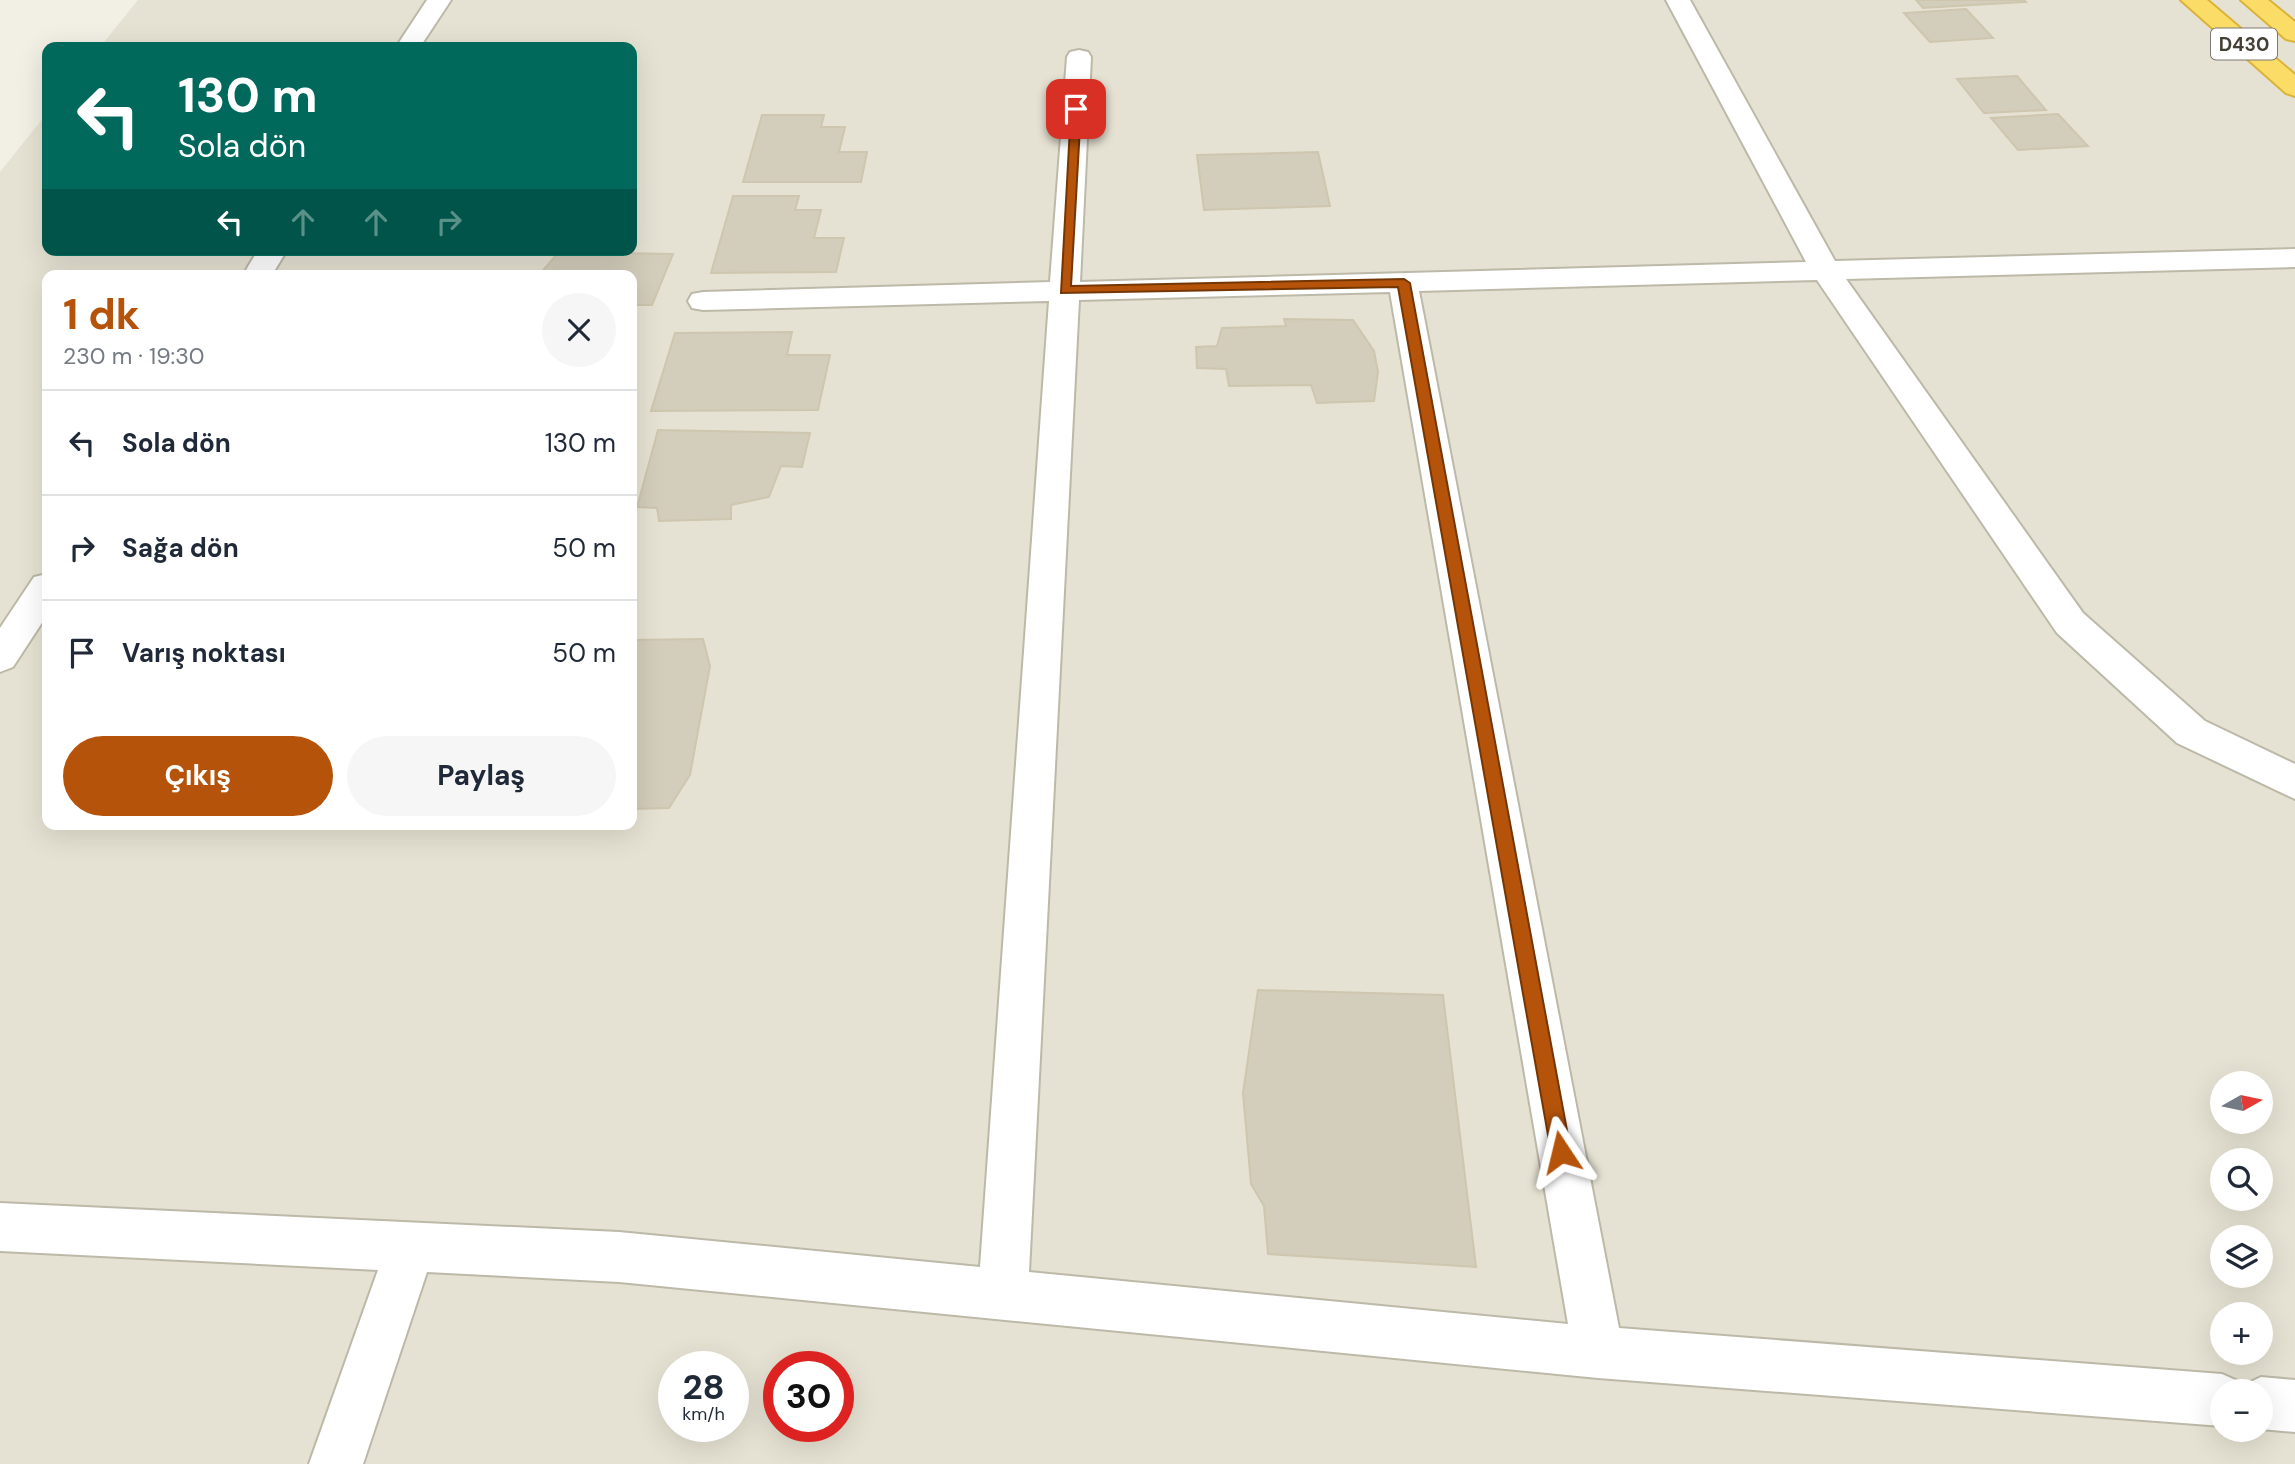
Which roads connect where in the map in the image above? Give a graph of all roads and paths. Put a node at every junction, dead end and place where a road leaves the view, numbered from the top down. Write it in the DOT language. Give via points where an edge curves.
graph roads {
  1 [pos="439,0"];
  2 [pos="1678,0"];
  3 [pos="2193,0"];
  4 [pos="2253,0"];
  5 [pos="2295,34"];
  6 [pos="411,42"];
  7 [pos="1079,57"];
  8 [pos="2295,88"];
  9 [pos="2295,258"];
  10 [pos="1826,272"];
  11 [pos="1404,283"];
  12 [pos="1065,290"];
  13 [pos="703,301"];
  14 [pos="42,594"];
  15 [pos="0,657"];
  16 [pos="2295,782"];
  17 [pos="0,1227"];
  18 [pos="411,1247"];
  19 [pos="1003,1295"];
  20 [pos="1598,1352"];
  21 [pos="2210,1399"];
  22 [pos="2273,1404"];
  23 [pos="2295,1406"];
  24 [pos="336,1464"];
  1 -- 6 [label="street"];
  2 -- 10 [label="street"];
  3 -- 8 [label="highway, D430"];
  4 -- 5 [label="highway, D430"];
  7 -- 12 [label="street"];
  9 -- 10 [label="street"];
  10 -- 11 [label="street"];
  10 -- 16 [label="street" via="2070,623 2192,732"];
  11 -- 12 [label="street"];
  11 -- 20 [label="street"];
  12 -- 13 [label="street"];
  12 -- 19 [label="street"];
  14 -- 15 [label="street"];
  17 -- 18 [label="street"];
  18 -- 19 [label="street" via="619,1257"];
  18 -- 24 [label="street"];
  19 -- 20 [label="street"];
  20 -- 21 [label="street"];
  22 -- 23 [label="street"];
}
